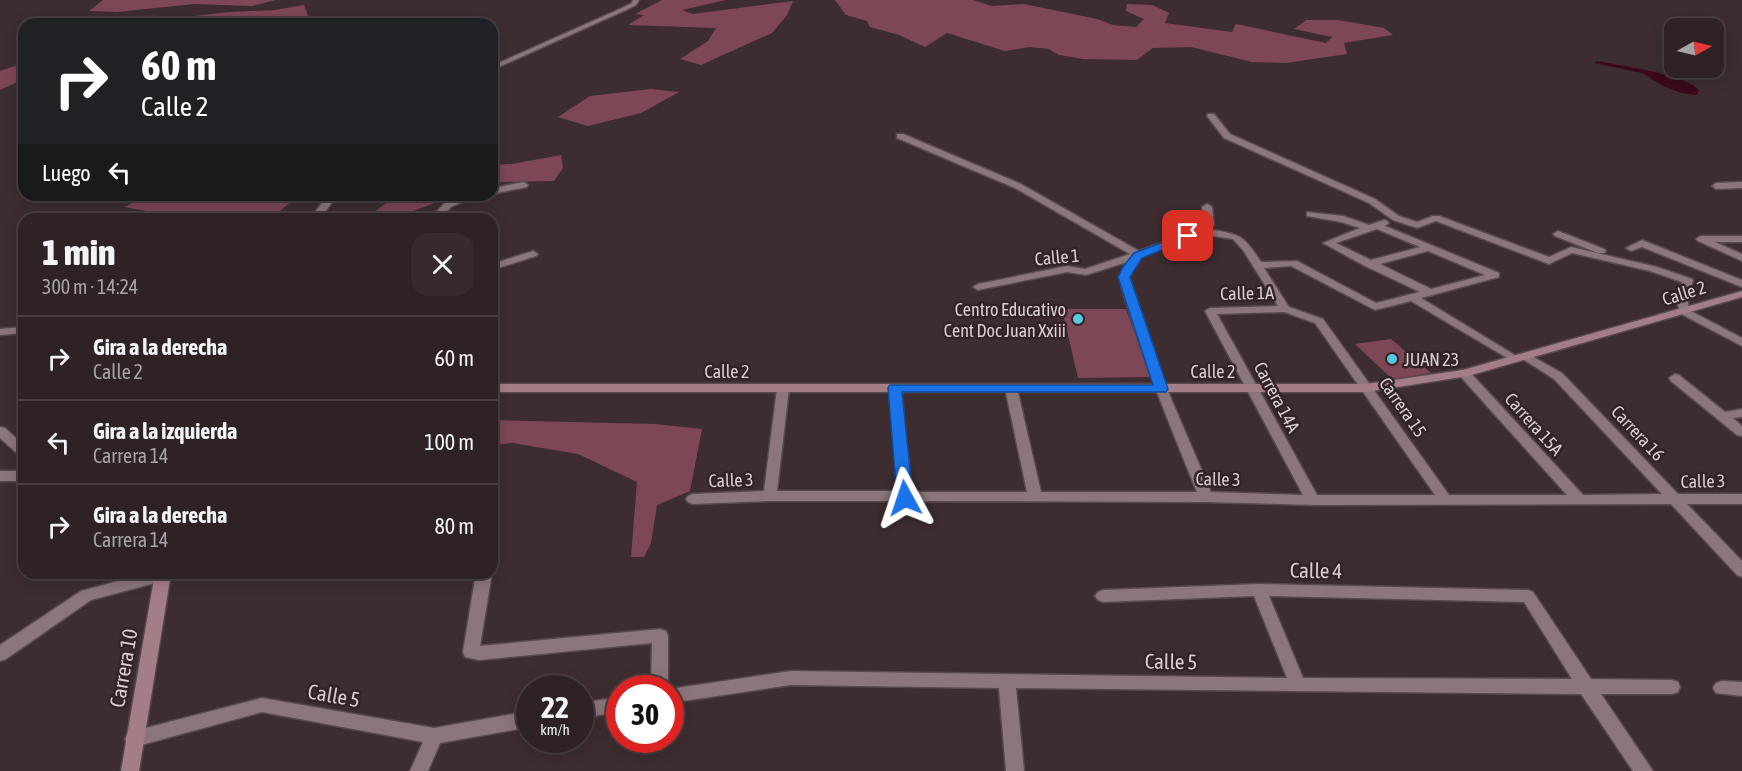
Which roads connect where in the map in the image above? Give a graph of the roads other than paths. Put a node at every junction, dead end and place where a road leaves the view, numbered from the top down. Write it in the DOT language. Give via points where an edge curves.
graph roads {
  1 [pos="636,0"];
  2 [pos="498,65"];
  3 [pos="1211,116"];
  4 [pos="900,136"];
  5 [pos="524,185"];
  6 [pos="1742,185"];
  7 [pos="1716,186"];
  8 [pos="498,190"];
  9 [pos="458,201"];
  10 [pos="1207,207"];
  11 [pos="440,213"];
  12 [pos="1310,214"];
  13 [pos="1396,218"];
  14 [pos="1375,227"];
  15 [pos="1200,231"];
  16 [pos="1558,234"];
  17 [pos="1742,239"];
  18 [pos="1427,248"];
  19 [pos="1631,248"];
  20 [pos="533,254"];
  21 [pos="1138,255"];
  22 [pos="1742,258"];
  23 [pos="1369,264"];
  24 [pos="498,265"];
  25 [pos="1258,265"];
  26 [pos="1639,266"];
  27 [pos="1742,284"];
  28 [pos="978,288"];
  29 [pos="1431,293"];
  30 [pos="1742,294"];
  31 [pos="1414,298"];
  32 [pos="1285,309"];
  33 [pos="1210,311"];
  34 [pos="1685,312"];
  35 [pos="18,330"];
  36 [pos="0,332"];
  37 [pos="1742,343"];
  38 [pos="1519,358"];
  39 [pos="1464,373"];
  40 [pos="1675,378"];
  41 [pos="498,388"];
  42 [pos="895,388"];
  43 [pos="1011,388"];
  44 [pos="1253,388"];
  45 [pos="1366,388"];
  46 [pos="783,389"];
  47 [pos="1161,389"];
  48 [pos="1742,413"];
  49 [pos="1725,417"];
  50 [pos="0,430"];
  51 [pos="1742,432"];
  52 [pos="18,446"];
  53 [pos="0,476"];
  54 [pos="18,476"];
  55 [pos="770,496"];
  56 [pos="1035,497"];
  57 [pos="1206,497"];
  58 [pos="905,498"];
  59 [pos="1578,498"];
  60 [pos="693,499"];
  61 [pos="1445,499"];
  62 [pos="1742,499"];
  63 [pos="1313,500"];
  64 [pos="1676,500"];
  65 [pos="1742,571"];
  66 [pos="145,579"];
  67 [pos="162,579"];
  68 [pos="483,579"];
  69 [pos="1259,590"];
  70 [pos="1103,596"];
  71 [pos="0,654"];
  72 [pos="660,675"];
  73 [pos="1007,681"];
  74 [pos="1298,685"];
  75 [pos="1584,685"];
  76 [pos="1672,687"];
  77 [pos="1722,688"];
  78 [pos="1742,689"];
  79 [pos="684,694"];
  80 [pos="516,721"];
  81 [pos="434,736"];
  82 [pos="134,739"];
  83 [pos="130,771"];
  84 [pos="419,771"];
  85 [pos="1016,771"];
  86 [pos="1644,771"];
  1 -- 2 [label="street" via="624,9"];
  3 -- 13 [label="street" via="1227,136 1372,201"];
  4 -- 21 [label="street" via="1018,186"];
  5 -- 8 [label="street"];
  6 -- 7 [label="street"];
  9 -- 11 [label="street"];
  10 -- 15 [label="street" via="1209,225"];
  12 -- 14 [label="street"];
  13 -- 14 [label="street"];
  13 -- 26 [label="street" via="1417,225 1436,218 1549,261 1571,250"];
  14 -- 18 [label="street"];
  14 -- 23 [label="street" via="1328,243"];
  15 -- 21 [label="street, Calle 1"];
  15 -- 25 [label="street" via="1236,237"];
  16 -- 26 [label="street"];
  17 -- 22 [label="street" via="1701,239"];
  18 -- 23 [label="street"];
  18 -- 29 [label="street" via="1495,275"];
  19 -- 27 [label="street" via="1642,243"];
  20 -- 24 [label="street"];
  21 -- 28 [label="street, Calle 1" via="1086,272 1067,269"];
  21 -- 47 [label="street" via="1124,277"];
  23 -- 29 [label="street"];
  25 -- 31 [label="street" via="1293,263 1375,307"];
  25 -- 32 [label="street"];
  26 -- 34 [label="street" via="1688,281 1680,297"];
  29 -- 31 [label="street"];
  30 -- 34 [label="street, Calle 2"];
  31 -- 38 [label="street, Carrera 16"];
  32 -- 33 [label="street, Calle 1A"];
  32 -- 45 [label="street, Carrera 15" via="1318,321"];
  33 -- 44 [label="street, Carrera 14A"];
  34 -- 37 [label="street"];
  34 -- 38 [label="street, Calle 2"];
  35 -- 36 [label="street"];
  38 -- 39 [label="street, Calle 2"];
  38 -- 64 [label="street, Carrera 16" via="1558,376"];
  39 -- 45 [label="street, Calle 2"];
  39 -- 59 [label="street, Carrera 15A"];
  40 -- 49 [label="street"];
  41 -- 46 [label="street, Calle 2"];
  42 -- 43 [label="street, Calle 2"];
  42 -- 46 [label="street, Calle 2"];
  42 -- 58 [label="street"];
  43 -- 47 [label="street, Calle 2"];
  43 -- 56 [label="street"];
  44 -- 45 [label="street, Calle 2"];
  44 -- 47 [label="street, Calle 2"];
  44 -- 63 [label="street, Carrera 14A"];
  45 -- 61 [label="street, Carrera 15"];
  46 -- 55 [label="street"];
  47 -- 57 [label="street"];
  48 -- 49 [label="street"];
  49 -- 51 [label="street"];
  50 -- 52 [label="street"];
  53 -- 54 [label="street"];
  55 -- 58 [label="street, Calle 3"];
  55 -- 60 [label="street, Calle 3"];
  56 -- 57 [label="street, Calle 3"];
  56 -- 58 [label="street, Calle 3"];
  57 -- 63 [label="street, Calle 3"];
  59 -- 61 [label="street, Calle 3"];
  59 -- 64 [label="street, Calle 3"];
  61 -- 63 [label="street, Calle 3"];
  62 -- 64 [label="street, Calle 3"];
  64 -- 65 [label="street, Carrera 16"];
  66 -- 71 [label="street" via="86,595"];
  67 -- 82 [label="street, Carrera 10"];
  68 -- 72 [label="street" via="471,652 660,636"];
  69 -- 70 [label="street, Calle 4"];
  69 -- 74 [label="street"];
  69 -- 75 [label="street, Calle 4" via="1528,596"];
  73 -- 74 [label="street, Calle 5"];
  73 -- 79 [label="street, Calle 5" via="791,678"];
  73 -- 85 [label="street"];
  74 -- 75 [label="street, Calle 5"];
  75 -- 76 [label="street, Calle 5"];
  75 -- 86 [label="street"];
  77 -- 78 [label="street"];
  80 -- 81 [label="street, Calle 5"];
  81 -- 82 [label="street, Calle 5" via="262,705"];
  81 -- 84 [label="street"];
  82 -- 83 [label="street, Carrera 10"];
}
